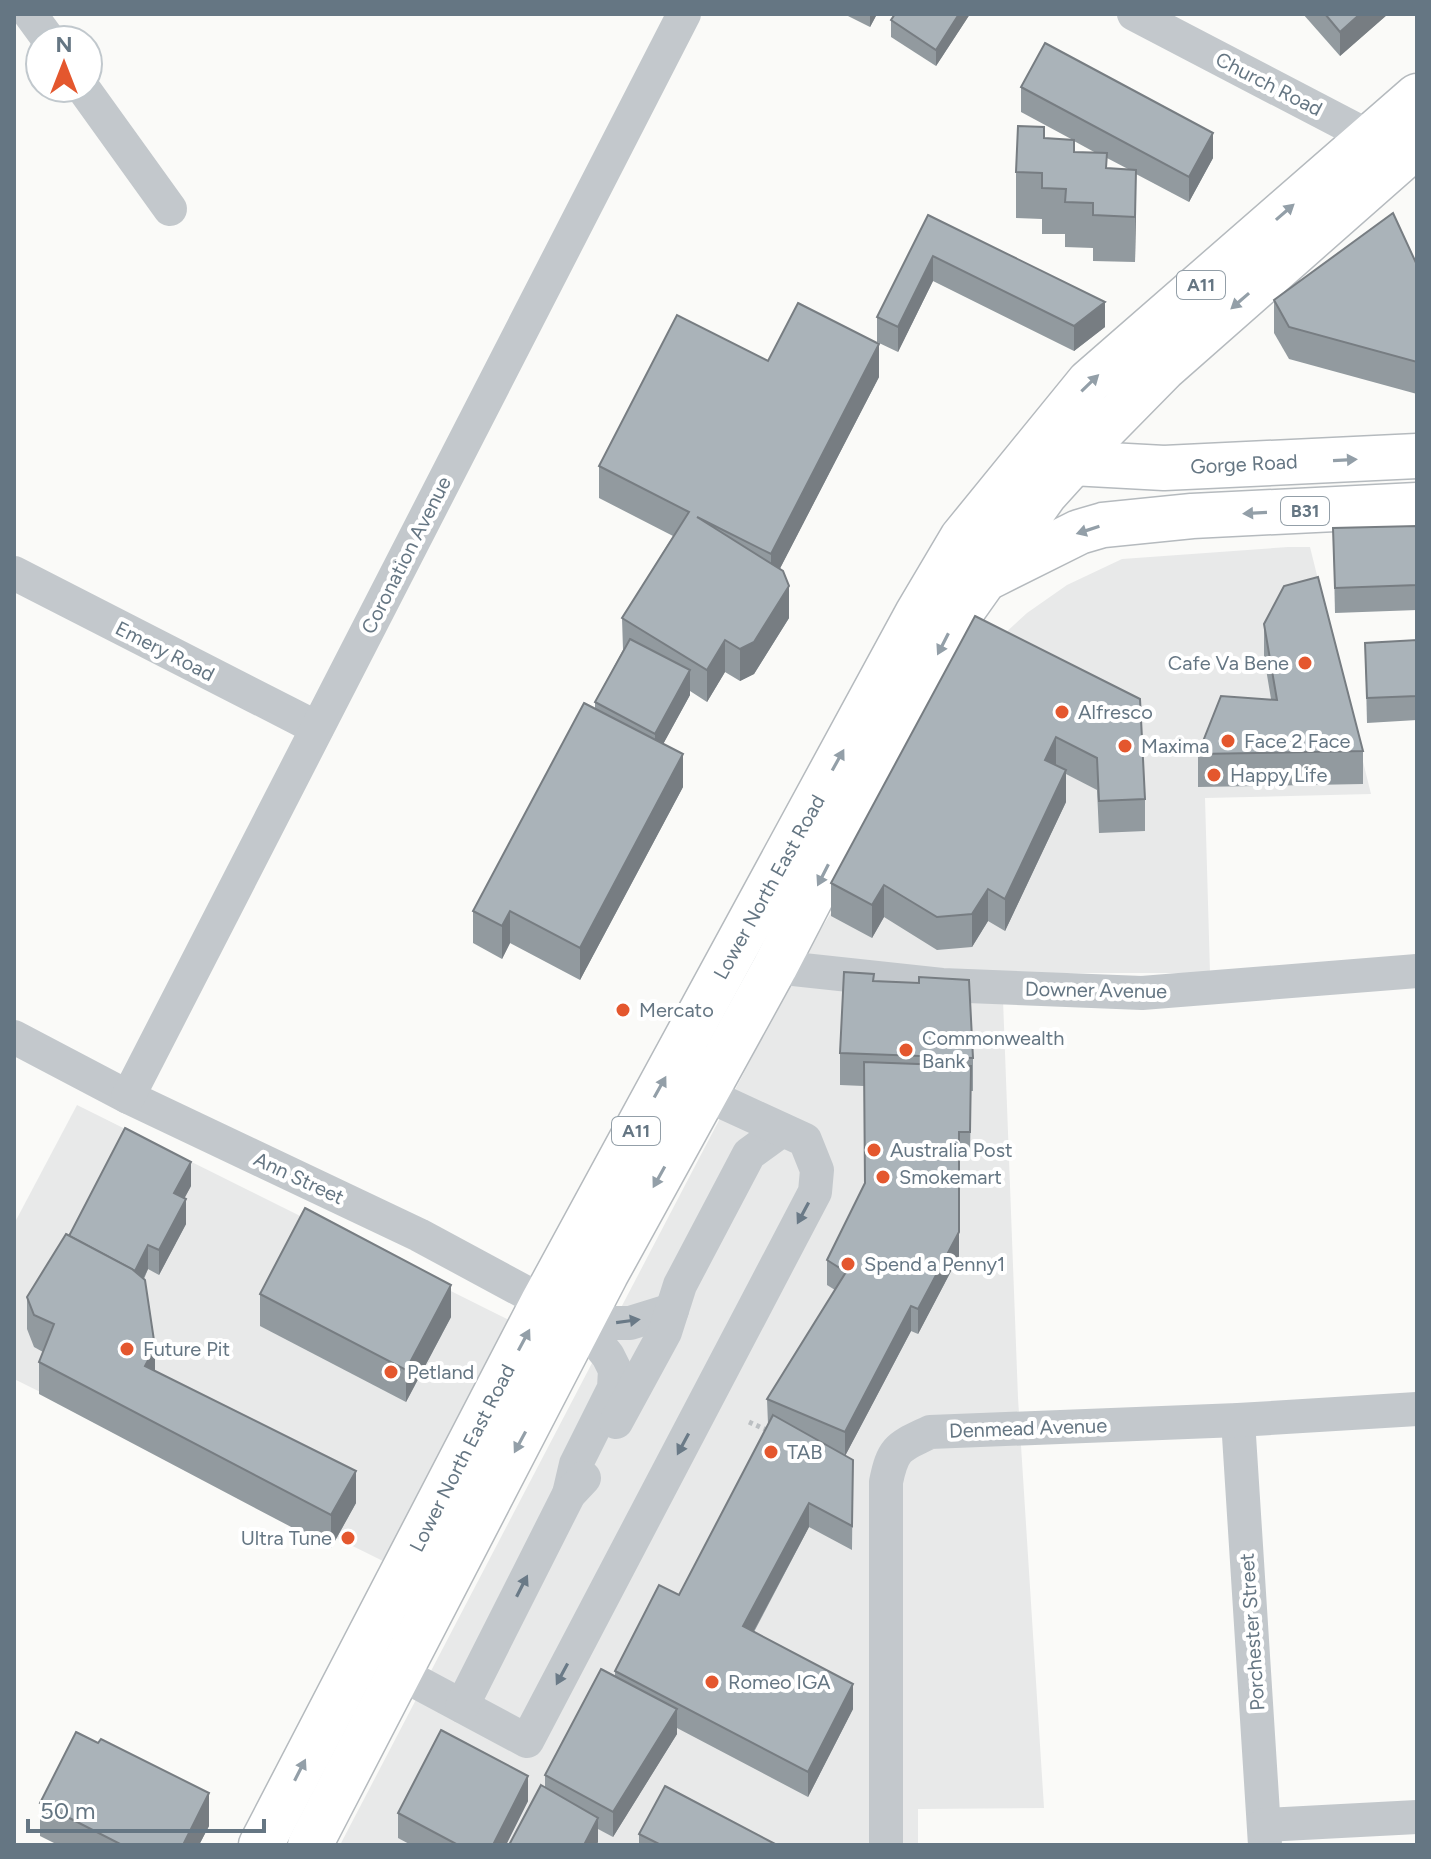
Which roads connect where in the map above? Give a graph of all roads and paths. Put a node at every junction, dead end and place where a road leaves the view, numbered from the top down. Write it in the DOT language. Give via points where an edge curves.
graph roads {
  1 [pos="684,14"];
  2 [pos="1134,14"];
  3 [pos="1417,96"];
  4 [pos="95,104"];
  5 [pos="1397,146"];
  6 [pos="170,209"];
  7 [pos="1055,452"];
  8 [pos="1417,456"];
  9 [pos="1417,505"];
  10 [pos="1192,516"];
  11 [pos="14,573"];
  12 [pos="986,579"];
  13 [pos="317,728"];
  14 [pos="775,967"];
  15 [pos="1417,971"];
  16 [pos="14,1037"];
  17 [pos="705,1094"];
  18 [pos="128,1097"];
  19 [pos="794,1135"];
  20 [pos="543,1302"];
  21 [pos="672,1310"];
  22 [pos="582,1323"];
  23 [pos="1417,1409"];
  24 [pos="1238,1420"];
  25 [pos="749,1422"];
  26 [pos="781,1436"];
  27 [pos="569,1494"];
  28 [pos="400,1673"];
  29 [pos="462,1706"];
  30 [pos="1417,1817"];
  31 [pos="1264,1835"];
  32 [pos="268,1843"];
  33 [pos="310,1845"];
  34 [pos="886,1845"];
  1 -- 13 [label="street, Coronation Avenue"];
  2 -- 5 [label="street, Church Road"];
  3 -- 5 [label="main road, Lower North East Road / A11"];
  4 -- 6 [label="street"];
  5 -- 7 [label="main road, Lower North East Road / A11" via="1089,382"];
  7 -- 8 [label="main road, Gorge Road, one-way" via="1164,468"];
  7 -- 10 [label="main road, B31" via="1100,486"];
  7 -- 12 [label="main road, Lower North East Road / A11" via="1045,494"];
  20 -- 7 [label="main road, Lower North East Road / A11, one-way" via="962,538"];
  9 -- 10 [label="main road, B31, one-way"];
  10 -- 12 [label="main road, B31, one-way" via="1079,532"];
  11 -- 13 [label="street, Emery Road"];
  12 -- 14 [label="main road, Lower North East Road / A11, one-way" via="953,624"];
  13 -- 18 [label="street, Coronation Avenue"];
  14 -- 15 [label="street, Downer Avenue" via="956,986 1142,993"];
  14 -- 17 [label="main road, Lower North East Road / A11"];
  16 -- 18 [label="street, Ann Street"];
  17 -- 19 [label="street"];
  17 -- 22 [label="main road, Lower North East Road / A11, one-way"];
  18 -- 20 [label="street, Ann Street" via="419,1235"];
  19 -- 21 [label="street" via="749,1154"];
  19 -- 29 [label="street, one-way" via="817,1170 815,1192 527,1741"];
  20 -- 22 [label="street, Ann Street"];
  32 -- 20 [label="main road, Lower North East Road / A11, one-way"];
  22 -- 21 [label="street, one-way" via="630,1323"];
  21 -- 27 [label="street" via="591,1471"];
  22 -- 27 [label="street" via="615,1370 614,1388 576,1464"];
  22 -- 28 [label="main road, Lower North East Road / A11, one-way"];
  23 -- 24 [label="street, Denmead Avenue"];
  24 -- 31 [label="street, Porchester Street"];
  24 -- 34 [label="street, Denmead Avenue" via="930,1432 891,1457 886,1482"];
  25 -- 26 [label="path"];
  29 -- 27 [label="street, one-way"];
  28 -- 29 [label="street"];
  28 -- 33 [label="main road, Lower North East Road / A11"];
  30 -- 31 [label="street"];
}
